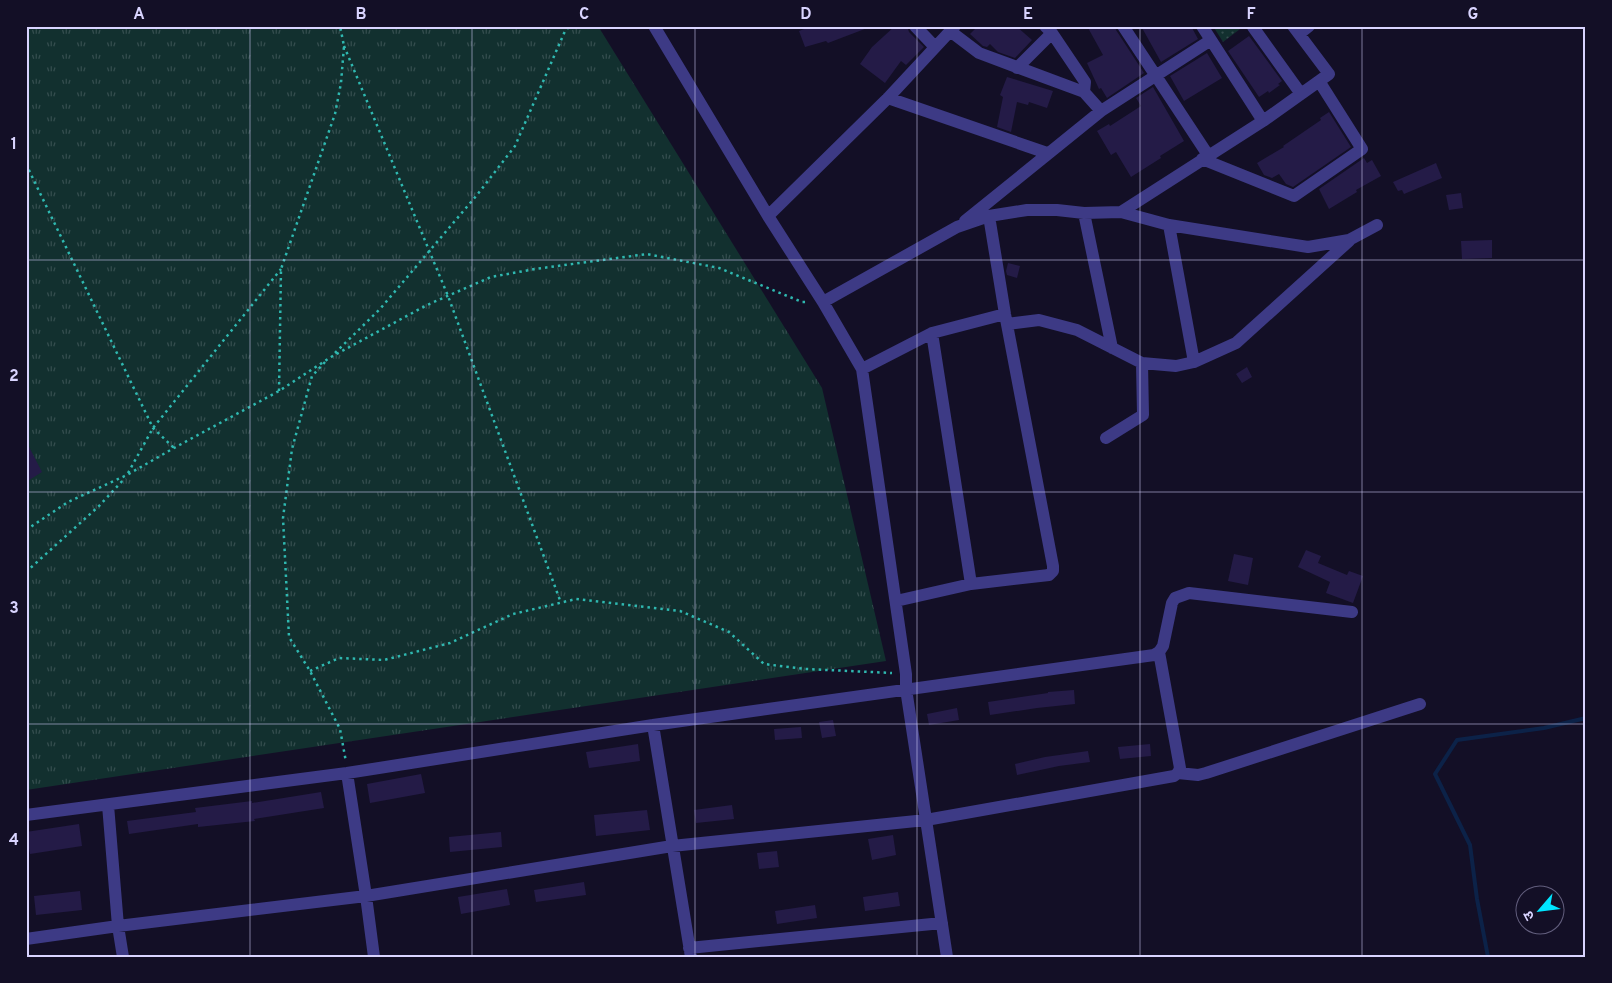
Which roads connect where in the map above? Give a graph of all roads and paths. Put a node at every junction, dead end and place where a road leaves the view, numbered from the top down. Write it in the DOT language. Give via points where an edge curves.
graph roads {
  1 [pos="340,26"];
  2 [pos="570,26"];
  3 [pos="654,26"];
  4 [pos="915,26"];
  5 [pos="1123,26"];
  6 [pos="1202,26"];
  7 [pos="1253,27"];
  8 [pos="952,29"];
  9 [pos="1300,29"];
  10 [pos="1049,30"];
  11 [pos="1211,40"];
  12 [pos="344,46"];
  13 [pos="935,47"];
  14 [pos="1017,68"];
  15 [pos="1156,76"];
  16 [pos="1319,81"];
  17 [pos="1084,92"];
  18 [pos="1301,94"];
  19 [pos="888,98"];
  20 [pos="1100,111"];
  21 [pos="1263,121"];
  22 [pos="1047,153"];
  23 [pos="1205,157"];
  24 [pos="26,164"];
  25 [pos="1121,212"];
  26 [pos="1084,213"];
  27 [pos="768,216"];
  28 [pos="989,216"];
  29 [pos="1168,225"];
  30 [pos="1377,225"];
  31 [pos="957,227"];
  32 [pos="1349,240"];
  33 [pos="429,251"];
  34 [pos="281,269"];
  35 [pos="448,296"];
  36 [pos="823,302"];
  37 [pos="1006,319"];
  38 [pos="932,332"];
  39 [pos="1112,348"];
  40 [pos="331,357"];
  41 [pos="1194,362"];
  42 [pos="1142,363"];
  43 [pos="862,369"];
  44 [pos="279,391"];
  45 [pos="153,428"];
  46 [pos="1106,438"];
  47 [pos="174,448"];
  48 [pos="127,475"];
  49 [pos="26,530"];
  50 [pos="26,572"];
  51 [pos="971,584"];
  52 [pos="896,601"];
  53 [pos="561,603"];
  54 [pos="1352,612"];
  55 [pos="1159,652"];
  56 [pos="310,671"];
  57 [pos="906,674"];
  58 [pos="906,689"];
  59 [pos="1420,704"];
  60 [pos="653,725"];
  61 [pos="347,773"];
  62 [pos="1178,773"];
  63 [pos="108,805"];
  64 [pos="26,815"];
  65 [pos="926,820"];
  66 [pos="672,846"];
  67 [pos="366,896"];
  68 [pos="942,922"];
  69 [pos="118,926"];
  70 [pos="26,939"];
  71 [pos="690,952"];
  72 [pos="123,957"];
  73 [pos="374,957"];
  74 [pos="947,957"];
  1 -- 12 [label="path"];
  2 -- 33 [label="path" via="515,146"];
  3 -- 27 [label="street"];
  4 -- 13 [label="street"];
  5 -- 15 [label="street"];
  6 -- 11 [label="street"];
  7 -- 18 [label="street"];
  8 -- 13 [label="street"];
  8 -- 14 [label="street" via="978,53"];
  9 -- 16 [label="street" via="1329,74"];
  10 -- 14 [label="street"];
  10 -- 17 [label="street" via="1085,82"];
  11 -- 15 [label="street"];
  11 -- 21 [label="street"];
  12 -- 33 [label="path"];
  12 -- 34 [label="path" via="335,114"];
  13 -- 19 [label="street"];
  14 -- 17 [label="street"];
  15 -- 20 [label="street"];
  15 -- 23 [label="street"];
  16 -- 18 [label="street"];
  16 -- 23 [label="street" via="1362,149 1294,196"];
  17 -- 20 [label="street"];
  18 -- 21 [label="street"];
  19 -- 22 [label="street"];
  19 -- 27 [label="street"];
  20 -- 22 [label="street"];
  21 -- 23 [label="street"];
  22 -- 31 [label="street"];
  23 -- 25 [label="street"];
  24 -- 45 [label="path"];
  25 -- 26 [label="street"];
  25 -- 29 [label="street"];
  26 -- 28 [label="street" via="1027,210"];
  26 -- 39 [label="street"];
  27 -- 36 [label="street"];
  28 -- 31 [label="street"];
  28 -- 37 [label="street"];
  29 -- 32 [label="street" via="1308,247"];
  29 -- 41 [label="street"];
  30 -- 32 [label="street"];
  31 -- 36 [label="street"];
  32 -- 41 [label="street" via="1236,343"];
  33 -- 35 [label="path"];
  33 -- 40 [label="path" via="380,309"];
  34 -- 44 [label="path"];
  34 -- 45 [label="path"];
  35 -- 36 [label="path" via="491,277 647,254 719,268 802,302"];
  35 -- 40 [label="path"];
  35 -- 53 [label="path"];
  36 -- 43 [label="street"];
  37 -- 38 [label="street"];
  37 -- 39 [label="street" via="1040,320 1078,330"];
  37 -- 51 [label="street" via="1053,571 1050,575"];
  38 -- 43 [label="street"];
  38 -- 51 [label="street"];
  39 -- 42 [label="street"];
  40 -- 44 [label="path"];
  40 -- 56 [label="path" via="312,376 292,449 282,518 289,637"];
  41 -- 42 [label="street" via="1176,366"];
  42 -- 46 [label="street" via="1144,415"];
  43 -- 52 [label="street"];
  44 -- 47 [label="path"];
  45 -- 47 [label="path"];
  45 -- 48 [label="path"];
  47 -- 48 [label="path"];
  48 -- 49 [label="path" via="68,502"];
  48 -- 50 [label="path" via="99,506"];
  51 -- 52 [label="street"];
  52 -- 57 [label="street"];
  53 -- 56 [label="path" via="513,614 450,643 384,660 339,658"];
  53 -- 57 [label="path" via="576,600 680,610 729,632 764,664"];
  54 -- 55 [label="street" via="1189,593 1175,598 1172,603"];
  55 -- 58 [label="street" via="1154,656"];
  55 -- 62 [label="street" via="1180,768"];
  56 -- 61 [label="path" via="340,729"];
  57 -- 58 [label="street"];
  58 -- 60 [label="street"];
  58 -- 65 [label="street"];
  59 -- 62 [label="street" via="1206,773"];
  60 -- 61 [label="street"];
  60 -- 66 [label="street"];
  61 -- 63 [label="street"];
  61 -- 67 [label="street"];
  62 -- 65 [label="street"];
  63 -- 64 [label="street"];
  63 -- 69 [label="street"];
  65 -- 66 [label="street"];
  65 -- 68 [label="street"];
  66 -- 67 [label="street"];
  66 -- 71 [label="street"];
  67 -- 69 [label="street"];
  67 -- 73 [label="street"];
  68 -- 71 [label="street"];
  68 -- 74 [label="street"];
  69 -- 70 [label="street"];
  69 -- 72 [label="street"];
}
